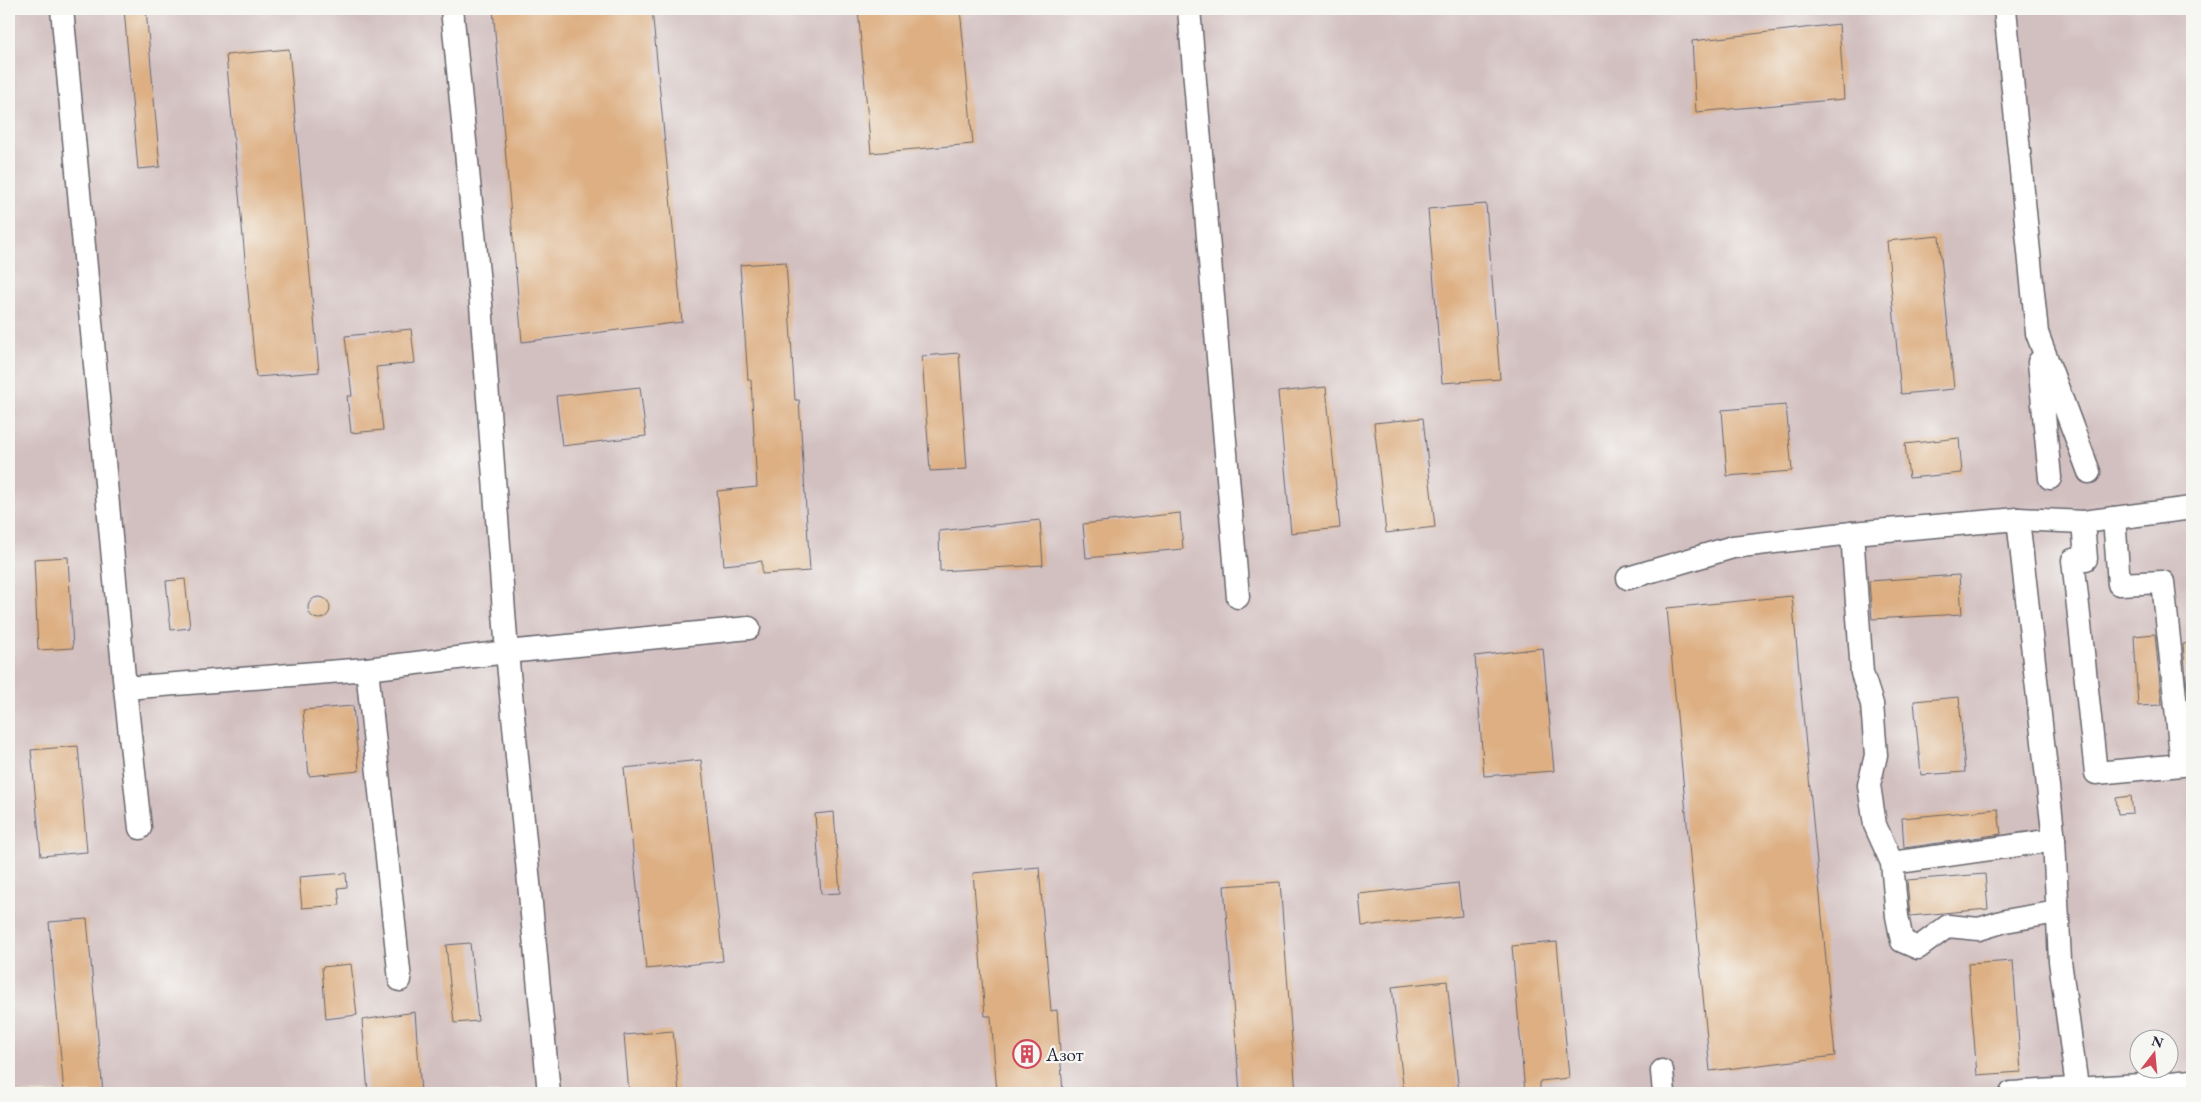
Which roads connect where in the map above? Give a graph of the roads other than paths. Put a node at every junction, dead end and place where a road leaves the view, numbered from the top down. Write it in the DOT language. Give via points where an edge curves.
graph roads {
  1 [pos="62,9"];
  2 [pos="452,9"];
  3 [pos="1188,9"];
  4 [pos="2004,9"];
  5 [pos="2037,333"];
  6 [pos="2089,472"];
  7 [pos="2050,478"];
  8 [pos="2192,508"];
  9 [pos="2114,518"];
  10 [pos="2018,519"];
  11 [pos="2083,522"];
  12 [pos="1852,533"];
  13 [pos="1628,578"];
  14 [pos="1238,597"];
  15 [pos="749,628"];
  16 [pos="507,652"];
  17 [pos="367,668"];
  18 [pos="126,688"];
  19 [pos="140,828"];
  20 [pos="2054,840"];
  21 [pos="1892,863"];
  22 [pos="2057,912"];
  23 [pos="400,980"];
  24 [pos="1662,1070"];
  25 [pos="2192,1082"];
  26 [pos="2077,1087"];
  27 [pos="549,1093"];
  28 [pos="1664,1093"];
  29 [pos="2011,1093"];
  1 -- 18 [label="lane"];
  2 -- 16 [label="lane" via="481,304"];
  3 -- 14 [label="lane"];
  4 -- 5 [label="lane"];
  5 -- 6 [label="lane"];
  5 -- 7 [label="lane"];
  8 -- 9 [label="lane"];
  9 -- 11 [label="lane"];
  9 -- 11 [label="lane" via="2119,584 2163,582 2182,765 2096,773 2074,560 2086,560"];
  10 -- 11 [label="lane"];
  10 -- 12 [label="lane"];
  10 -- 20 [label="lane"];
  12 -- 13 [label="lane" via="1733,547"];
  12 -- 21 [label="lane" via="1862,673 1872,704 1876,755 1868,785 1876,825"];
  15 -- 16 [label="lane"];
  16 -- 17 [label="lane"];
  16 -- 27 [label="lane"];
  17 -- 18 [label="lane"];
  17 -- 23 [label="lane"];
  18 -- 19 [label="lane"];
  20 -- 21 [label="lane"];
  20 -- 22 [label="lane"];
  21 -- 22 [label="lane" via="1902,941 1918,948 1948,926 1979,929"];
  22 -- 26 [label="lane" via="2060,962"];
  24 -- 28 [label="lane"];
  25 -- 26 [label="lane"];
  26 -- 29 [label="lane"];
}
